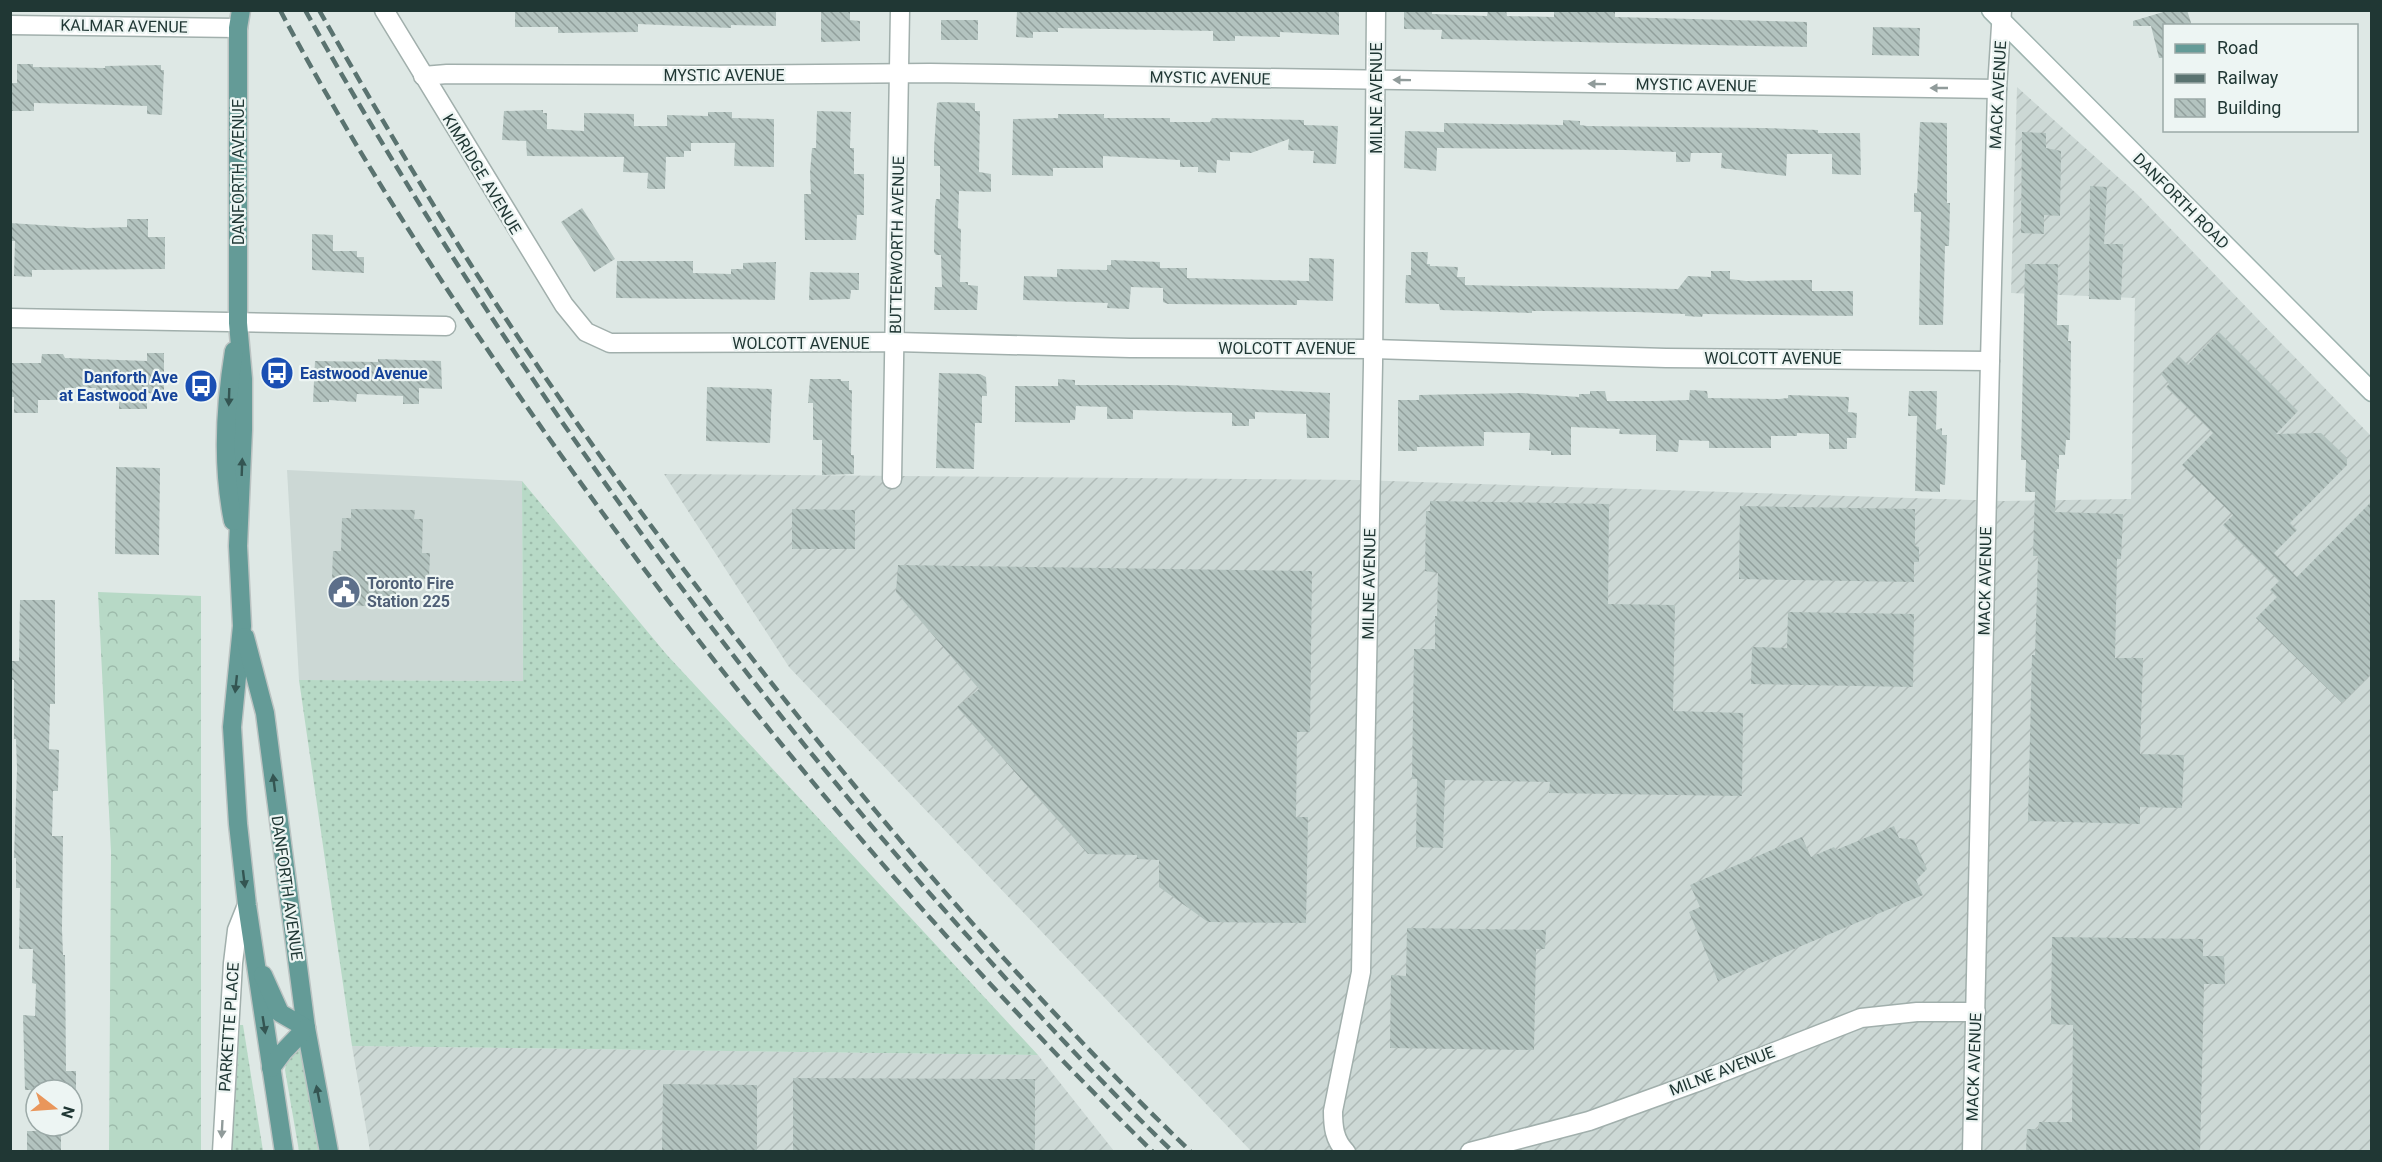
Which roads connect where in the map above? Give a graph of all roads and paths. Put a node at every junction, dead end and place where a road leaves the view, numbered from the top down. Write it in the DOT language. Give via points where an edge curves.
graph roads {
  1 [pos="384,10"];
  2 [pos="900,10"];
  3 [pos="1376,10"];
  4 [pos="1998,14"];
  5 [pos="239,18"];
  6 [pos="10,25"];
  7 [pos="899,73"];
  8 [pos="423,76"];
  9 [pos="1376,80"];
  10 [pos="1997,89"];
  11 [pos="10,318"];
  12 [pos="238,323"];
  13 [pos="446,326"];
  14 [pos="586,333"];
  15 [pos="896,342"];
  16 [pos="1373,349"];
  17 [pos="1990,361"];
  18 [pos="2372,392"];
  19 [pos="892,479"];
  20 [pos="242,626"];
  21 [pos="247,905"];
  22 [pos="253,954"];
  23 [pos="1976,1012"];
  24 [pos="306,1028"];
  25 [pos="271,1068"];
  26 [pos="222,1152"];
  27 [pos="284,1152"];
  28 [pos="329,1152"];
  29 [pos="1346,1152"];
  30 [pos="1470,1152"];
  31 [pos="1972,1152"];
  1 -- 8 [label="street, KIMRIDGE AVENUE"];
  2 -- 7 [label="street, BUTTERWORTH AVENUE"];
  3 -- 9 [label="street, MILNE AVENUE"];
  4 -- 10 [label="street, MACK AVENUE"];
  4 -- 18 [label="street, DANFORTH ROAD"];
  5 -- 6 [label="street, KALMAR AVENUE"];
  5 -- 12 [label="main road, DANFORTH AVENUE"];
  7 -- 8 [label="street, MYSTIC AVENUE"];
  7 -- 9 [label="street, MYSTIC AVENUE"];
  7 -- 15 [label="street, BUTTERWORTH AVENUE"];
  8 -- 14 [label="street, KIMRIDGE AVENUE" via="548,281"];
  10 -- 9 [label="street, MYSTIC AVENUE, one-way"];
  9 -- 16 [label="street, MILNE AVENUE"];
  10 -- 17 [label="street, MACK AVENUE"];
  11 -- 12 [label="street"];
  12 -- 13 [label="street"];
  12 -- 20 [label="main road, DANFORTH AVENUE" via="230,377 227,493 238,546"];
  14 -- 15 [label="street, WOLCOTT AVENUE" via="610,343"];
  15 -- 16 [label="street, WOLCOTT AVENUE"];
  15 -- 19 [label="street, BUTTERWORTH AVENUE"];
  16 -- 17 [label="street, WOLCOTT AVENUE" via="1666,358"];
  16 -- 29 [label="street, MILNE AVENUE" via="1361,972 1333,1111 1334,1134"];
  17 -- 23 [label="street, MACK AVENUE"];
  20 -- 21 [label="main road, DANFORTH AVENUE, one-way" via="232,727 237,824"];
  24 -- 20 [label="main road, DANFORTH AVENUE, one-way" via="265,713"];
  21 -- 22 [label="main road, DANFORTH AVENUE"];
  21 -- 26 [label="street, PARKETTE PLACE, one-way" via="237,930 233,963"];
  22 -- 24 [label="main road" via="280,1013"];
  22 -- 25 [label="main road, DANFORTH AVENUE, one-way"];
  23 -- 30 [label="street, MILNE AVENUE" via="1917,1012 1861,1018 1589,1121"];
  23 -- 31 [label="street, MACK AVENUE"];
  24 -- 25 [label="main road"];
  28 -- 24 [label="main road, DANFORTH AVENUE, one-way"];
  25 -- 27 [label="main road, DANFORTH AVENUE"];
}
